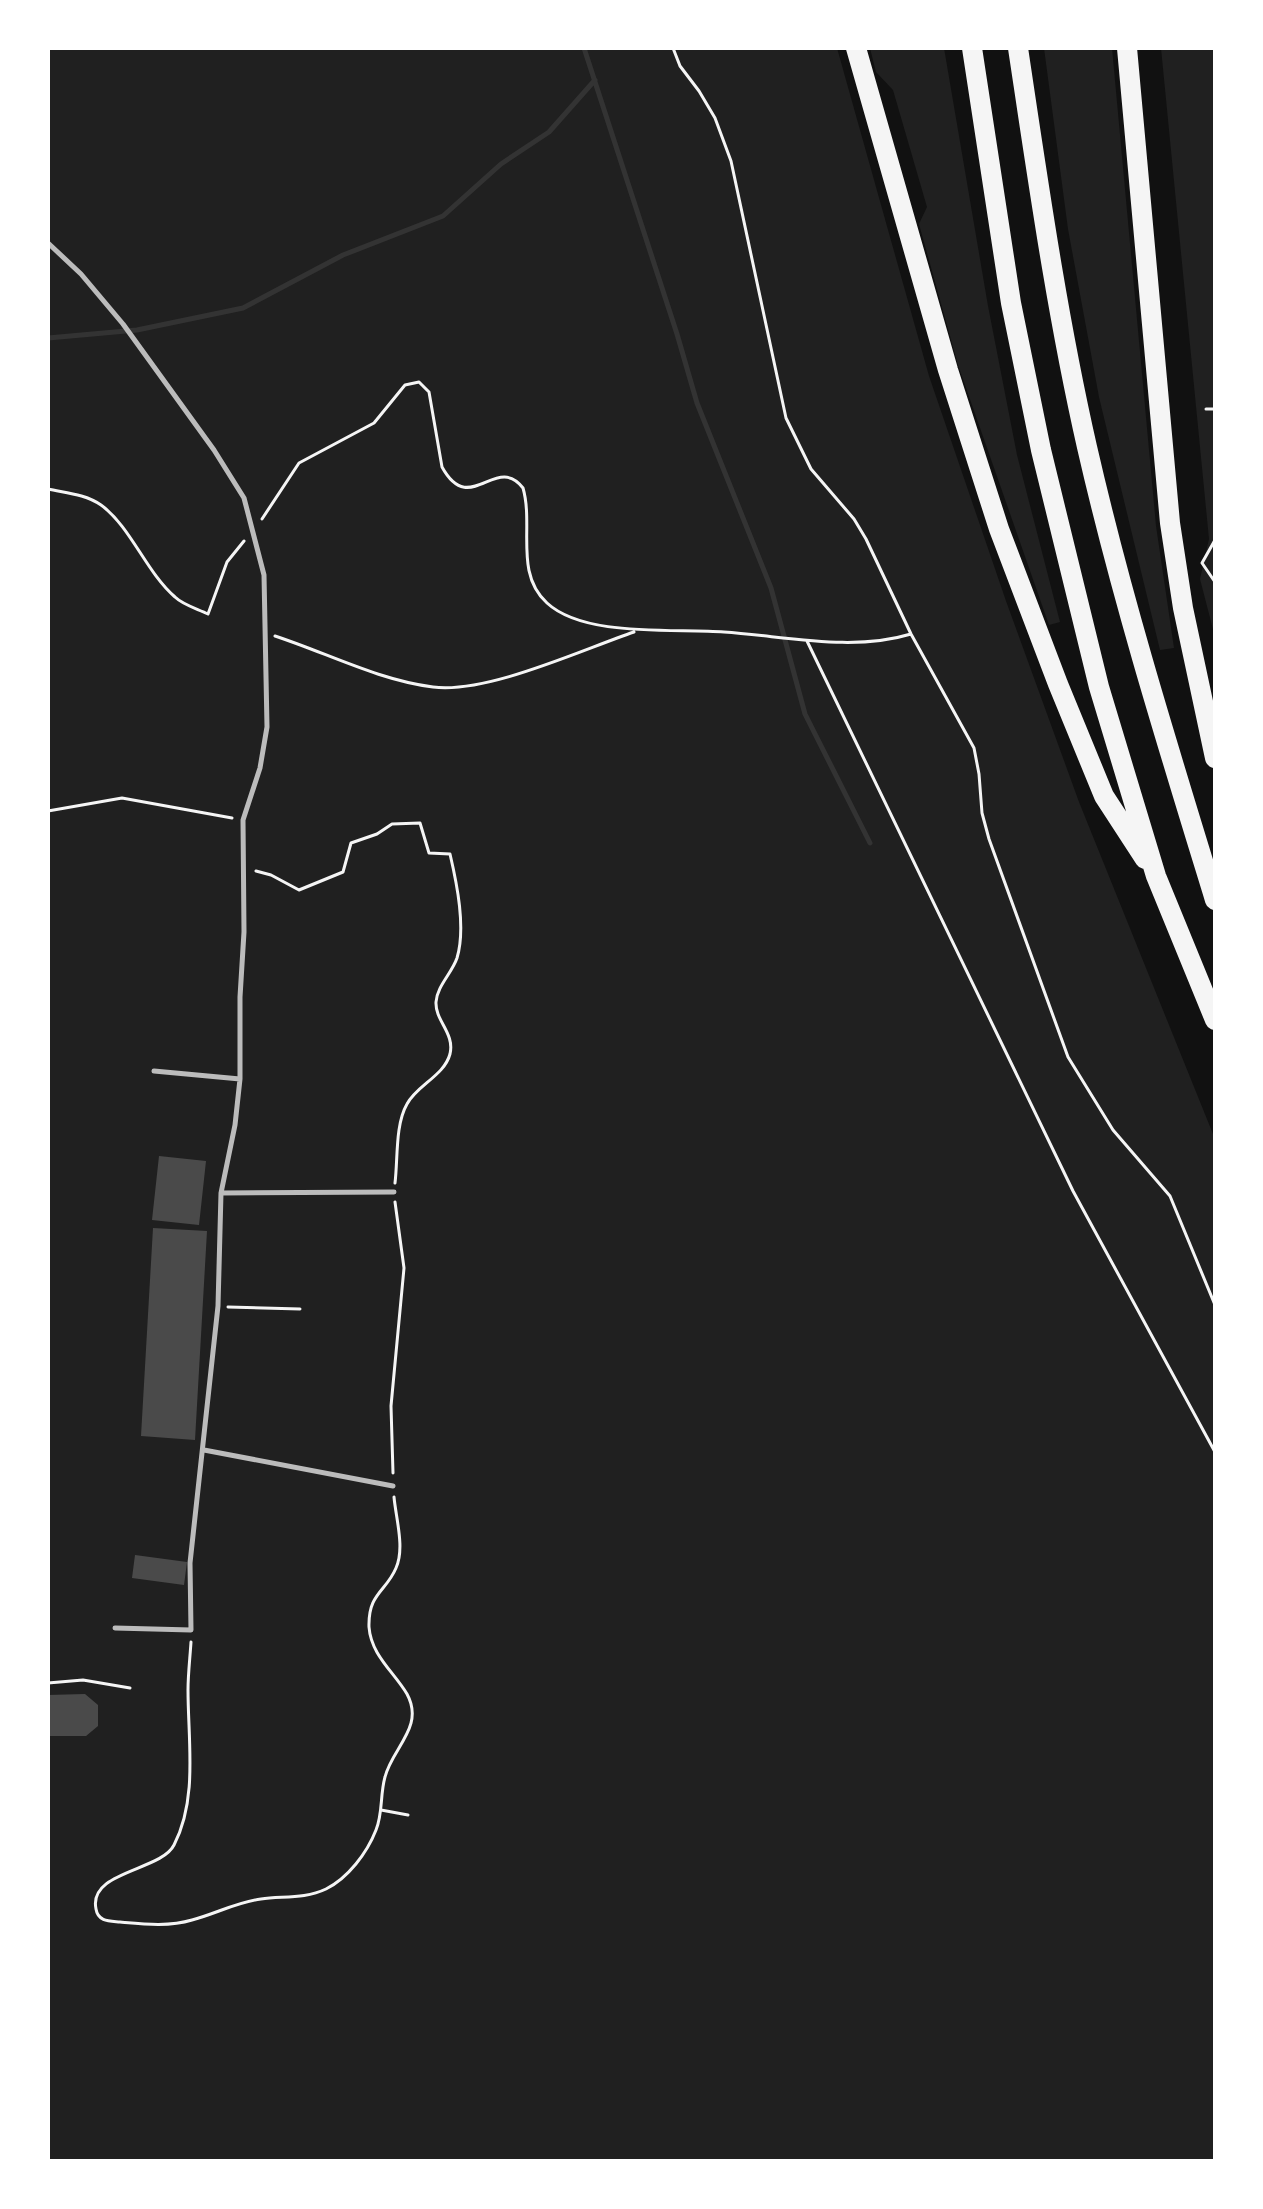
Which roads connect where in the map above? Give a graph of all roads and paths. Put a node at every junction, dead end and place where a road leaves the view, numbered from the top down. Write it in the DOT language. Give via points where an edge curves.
graph roads {
  1 [pos="673,48"];
  2 [pos="856,48"];
  3 [pos="972,48"];
  4 [pos="1018,48"];
  5 [pos="1127,48"];
  6 [pos="48,243"];
  7 [pos="1206,409"];
  8 [pos="1215,409"];
  9 [pos="48,489"];
  10 [pos="254,529"];
  11 [pos="1215,540"];
  12 [pos="1215,582"];
  13 [pos="638,631"];
  14 [pos="265,632"];
  15 [pos="911,634"];
  16 [pos="807,640"];
  17 [pos="1215,758"];
  18 [pos="48,811"];
  19 [pos="243,820"];
  20 [pos="242,867"];
  21 [pos="1156,876"];
  22 [pos="1215,900"];
  23 [pos="1215,1020"];
  24 [pos="154,1071"];
  25 [pos="240,1079"];
  26 [pos="394,1192"];
  27 [pos="221,1193"];
  28 [pos="1215,1305"];
  29 [pos="218,1306"];
  30 [pos="300,1309"];
  31 [pos="204,1450"];
  32 [pos="1215,1452"];
  33 [pos="393,1486"];
  34 [pos="115,1628"];
  35 [pos="191,1630"];
  36 [pos="48,1683"];
  37 [pos="130,1688"];
  38 [pos="381,1810"];
  39 [pos="408,1815"];
  1 -- 15 [label="path" via="715,118 731,161 786,418 811,469 866,539"];
  2 -- 21 [label="highway" via="999,529 1104,796"];
  3 -- 21 [label="highway" via="1011,303 1041,450 1099,687"];
  4 -- 22 [label="highway" via="1087,447 1150,689"];
  5 -- 17 [label="highway" via="1170,523"];
  6 -- 10 [label="lane" via="133,337 244,498"];
  7 -- 8 [label="path"];
  9 -- 10 [label="path" via="100,504 176,599 208,614 227,562"];
  10 -- 13 [label="path" via="299,463 374,423 405,385 419,382 429,392 447,476 473,489 505,476 523,488 526,560 533,584 547,604 586,622"];
  10 -- 14 [label="lane" via="264,575"];
  11 -- 12 [label="path" via="1202,563"];
  13 -- 14 [label="path" via="470,687 434,687 329,658"];
  13 -- 16 [label="path" via="723,631"];
  14 -- 19 [label="lane" via="267,727"];
  15 -- 16 [label="path" via="890,641"];
  15 -- 28 [label="path" via="974,748 989,839 1068,1057 1113,1130 1170,1196"];
  16 -- 32 [label="path" via="1073,1191"];
  18 -- 19 [label="path" via="122,798"];
  19 -- 20 [label="lane"];
  20 -- 25 [label="lane"];
  20 -- 26 [label="path" via="299,890 343,872 351,843 392,824 420,823 429,853 450,854 459,891 458,955 436,1005 448,1032 450,1055 402,1114"];
  21 -- 23 [label="highway"];
  24 -- 25 [label="lane"];
  25 -- 27 [label="lane"];
  26 -- 27 [label="lane"];
  26 -- 33 [label="path" via="404,1268 391,1406"];
  27 -- 29 [label="lane"];
  29 -- 30 [label="path"];
  29 -- 31 [label="lane"];
  31 -- 33 [label="lane"];
  31 -- 35 [label="lane" via="190,1563"];
  33 -- 38 [label="path" via="400,1553 371,1608 369,1628 374,1648 406,1692 412,1719 390,1760"];
  34 -- 35 [label="lane"];
  35 -- 38 [label="path" via="189,1774 176,1839 166,1856 102,1888 95,1900 101,1919 147,1925 189,1921 258,1899 303,1896 326,1888 362,1856"];
  36 -- 37 [label="path" via="83,1680"];
  38 -- 39 [label="path"];
}
